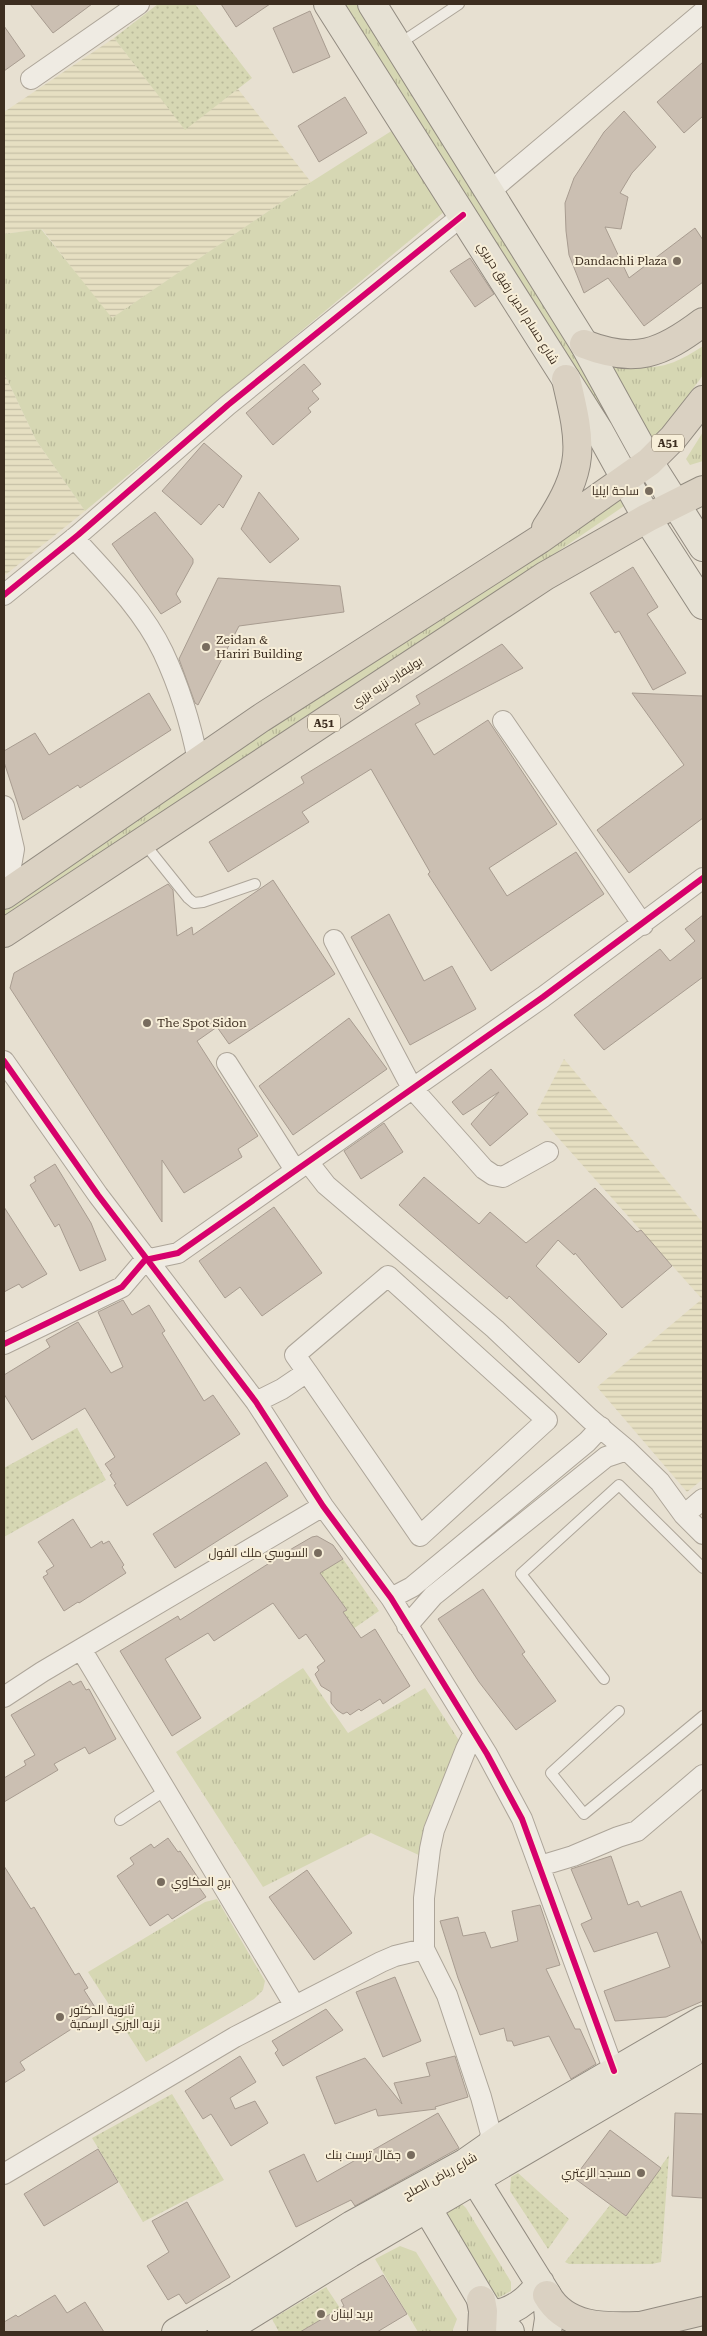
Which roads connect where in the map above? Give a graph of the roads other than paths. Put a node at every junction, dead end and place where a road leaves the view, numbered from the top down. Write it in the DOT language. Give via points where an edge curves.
graph roads {
  1 [pos="139,4"];
  2 [pos="328,4"];
  3 [pos="372,4"];
  4 [pos="459,4"];
  5 [pos="703,12"];
  6 [pos="398,44"];
  7 [pos="31,79"];
  8 [pos="489,192"];
  9 [pos="462,215"];
  10 [pos="703,322"];
  11 [pos="584,344"];
  12 [pos="566,378"];
  13 [pos="703,400"];
  14 [pos="649,462"];
  15 [pos="625,477"];
  16 [pos="703,490"];
  17 [pos="676,503"];
  18 [pos="647,518"];
  19 [pos="74,538"];
  20 [pos="540,538"];
  21 [pos="703,547"];
  22 [pos="4,595"];
  23 [pos="703,605"];
  24 [pos="502,721"];
  25 [pos="198,762"];
  26 [pos="4,806"];
  27 [pos="143,842"];
  28 [pos="703,878"];
  29 [pos="5,883"];
  30 [pos="254,884"];
  31 [pos="643,924"];
  32 [pos="4,933"];
  33 [pos="334,940"];
  34 [pos="4,1062"];
  35 [pos="228,1063"];
  36 [pos="412,1088"];
  37 [pos="548,1152"];
  38 [pos="302,1166"];
  39 [pos="146,1260"];
  40 [pos="4,1344"];
  41 [pos="307,1372"];
  42 [pos="256,1402"];
  43 [pos="601,1428"];
  44 [pos="627,1450"];
  45 [pos="703,1499"];
  46 [pos="323,1506"];
  47 [pos="684,1515"];
  48 [pos="703,1534"];
  49 [pos="703,1568"];
  50 [pos="391,1598"];
  51 [pos="407,1626"];
  52 [pos="81,1650"];
  53 [pos="604,1679"];
  54 [pos="4,1697"];
  55 [pos="619,1711"];
  56 [pos="703,1716"];
  57 [pos="474,1733"];
  58 [pos="703,1762"];
  59 [pos="703,1775"];
  60 [pos="166,1790"];
  61 [pos="120,1820"];
  62 [pos="618,1837"];
  63 [pos="540,1866"];
  64 [pos="424,1949"];
  65 [pos="295,2006"];
  66 [pos="703,2020"];
  67 [pos="696,2054"];
  68 [pos="614,2071"];
  69 [pos="476,2164"];
  70 [pos="4,2174"];
  71 [pos="421,2199"];
  72 [pos="544,2289"];
  73 [pos="703,2312"];
  74 [pos="484,2316"];
  75 [pos="626,2329"];
  76 [pos="176,2332"];
  77 [pos="222,2332"];
  78 [pos="510,2332"];
  79 [pos="547,2332"];
  1 -- 7 [label="street"];
  2 -- 9 [label="main road, شارع حسام الدين رفيق حريري"];
  3 -- 6 [label="main road"];
  4 -- 6 [label="lane"];
  5 -- 8 [label="street"];
  6 -- 8 [label="main road"];
  8 -- 11 [label="main road"];
  9 -- 12 [label="main road, شارع حسام الدين رفيق حريري"];
  9 -- 19 [label="street" via="228,405"];
  10 -- 11 [label="highway" via="676,342 640,355 603,351"];
  11 -- 14 [label="main road"];
  12 -- 15 [label="main road, شارع حسام الدين رفيق حريري"];
  12 -- 20 [label="highway" via="575,419 577,463 562,504"];
  13 -- 14 [label="highway, A51"];
  14 -- 15 [label="highway, A51"];
  14 -- 17 [label="main road"];
  15 -- 18 [label="main road, شارع حسام الدين رفيق حريري"];
  15 -- 20 [label="highway, A51"];
  16 -- 17 [label="highway, A51"];
  17 -- 18 [label="highway, A51"];
  17 -- 21 [label="main road"];
  18 -- 23 [label="main road, شارع حسام الدين رفيق حريري"];
  18 -- 27 [label="highway, بوليفارد نزيه بزري / A51" via="544,576"];
  19 -- 22 [label="street"];
  19 -- 25 [label="street" via="124,595 163,652 180,697"];
  20 -- 25 [label="highway, A51"];
  24 -- 31 [label="street"];
  25 -- 29 [label="highway, A51"];
  26 -- 29 [label="street" via="14,849"];
  27 -- 30 [label="lane" via="194,903"];
  27 -- 32 [label="highway, بوليفارد نزيه بزري / A51"];
  28 -- 31 [label="street"];
  31 -- 36 [label="street"];
  33 -- 36 [label="street"];
  34 -- 39 [label="street"];
  35 -- 38 [label="street"];
  36 -- 37 [label="street" via="480,1165 494,1175 503,1177"];
  36 -- 38 [label="street"];
  38 -- 39 [label="street" via="178,1253"];
  38 -- 43 [label="street" via="495,1329"];
  39 -- 40 [label="street" via="122,1287"];
  39 -- 42 [label="street"];
  41 -- 41 [label="street" via="420,1536 547,1420 388,1276 295,1355"];
  41 -- 42 [label="street"];
  42 -- 46 [label="street"];
  43 -- 44 [label="street"];
  43 -- 50 [label="street" via="412,1588"];
  44 -- 47 [label="street" via="660,1482"];
  44 -- 51 [label="street" via="606,1457 433,1596"];
  45 -- 47 [label="street"];
  46 -- 50 [label="street"];
  46 -- 52 [label="street"];
  47 -- 48 [label="street"];
  49 -- 53 [label="lane" via="619,1485 521,1574"];
  50 -- 51 [label="street"];
  51 -- 57 [label="street"];
  52 -- 54 [label="street"];
  52 -- 60 [label="street"];
  55 -- 56 [label="lane" via="551,1773 584,1814"];
  57 -- 63 [label="street" via="522,1818"];
  57 -- 64 [label="street" via="434,1830 424,1898"];
  58 -- 62 [label="street"];
  59 -- 62 [label="street" via="637,1831"];
  60 -- 61 [label="lane"];
  60 -- 65 [label="street"];
  62 -- 63 [label="street"];
  63 -- 68 [label="street"];
  64 -- 65 [label="street" via="388,1959"];
  64 -- 69 [label="street" via="447,1995 491,2134"];
  65 -- 70 [label="street" via="235,2036"];
  66 -- 68 [label="main road, شارع رياض الصلح"];
  67 -- 69 [label="main road, شارع رياض الصلح"];
  68 -- 69 [label="main road, شارع رياض الصلح" via="506,2135"];
  69 -- 71 [label="main road, شارع رياض الصلح"];
  69 -- 72 [label="main road"];
  71 -- 74 [label="main road"];
  71 -- 76 [label="main road, شارع رياض الصلح" via="352,2225"];
  71 -- 77 [label="main road, شارع رياض الصلح"];
  72 -- 74 [label="main road" via="518,2306"];
  72 -- 75 [label="highway" via="569,2315 590,2326"];
  72 -- 79 [label="main road" via="549,2319"];
  73 -- 75 [label="highway"];
  74 -- 78 [label="main road"];
}
